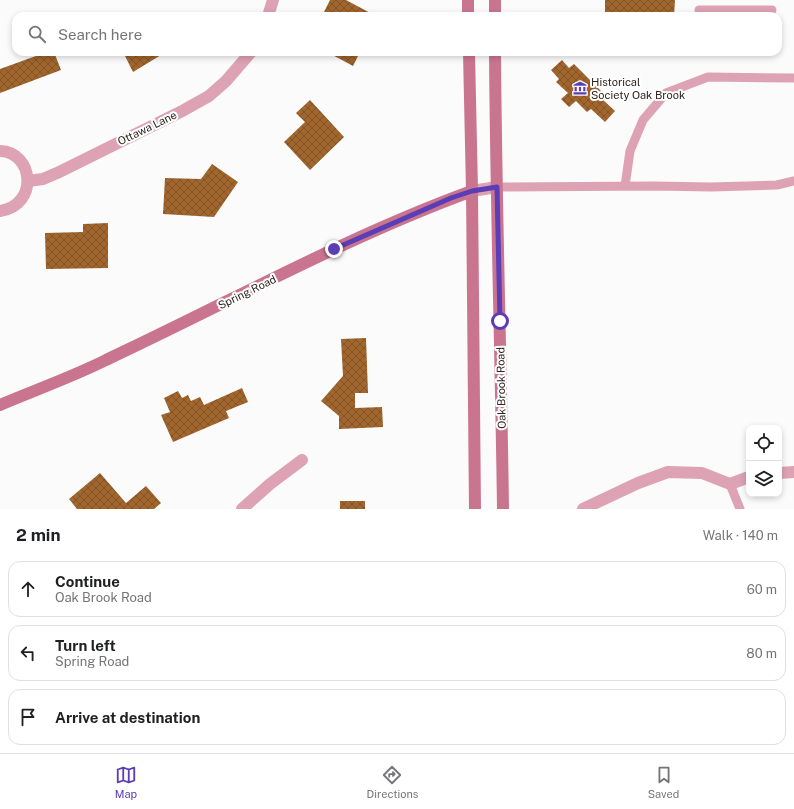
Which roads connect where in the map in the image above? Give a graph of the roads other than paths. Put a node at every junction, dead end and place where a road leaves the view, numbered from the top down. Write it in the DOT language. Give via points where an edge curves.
graph roads {
  1 [pos="274,0"];
  2 [pos="468,0"];
  3 [pos="495,0"];
  4 [pos="700,10"];
  5 [pos="772,10"];
  6 [pos="270,12"];
  7 [pos="468,12"];
  8 [pos="495,12"];
  9 [pos="248,56"];
  10 [pos="468,56"];
  11 [pos="495,56"];
  12 [pos="794,78"];
  13 [pos="0,151"];
  14 [pos="28,181"];
  15 [pos="794,181"];
  16 [pos="626,186"];
  17 [pos="497,187"];
  18 [pos="472,191"];
  19 [pos="0,211"];
  20 [pos="0,405"];
  21 [pos="302,460"];
  22 [pos="794,472"];
  23 [pos="782,473"];
  24 [pos="746,477"];
  25 [pos="730,484"];
  26 [pos="242,509"];
  27 [pos="474,509"];
  28 [pos="503,509"];
  29 [pos="583,509"];
  30 [pos="740,509"];
  1 -- 6 [label="street"];
  2 -- 7 [label="main road"];
  3 -- 8 [label="main road"];
  4 -- 5 [label="lane"];
  9 -- 14 [label="street, Ottawa Lane" via="209,96 57,173 43,179"];
  10 -- 18 [label="main road"];
  11 -- 17 [label="main road, Oak Brook Road"];
  12 -- 16 [label="lane" via="708,77 666,93 643,120 630,151"];
  13 -- 14 [label="street" via="13,155 21,162"];
  14 -- 19 [label="street" via="22,199 15,206"];
  15 -- 16 [label="lane" via="777,185 711,187"];
  16 -- 17 [label="lane"];
  17 -- 18 [label="street, Spring Road"];
  17 -- 28 [label="main road, Oak Brook Road"];
  18 -- 20 [label="main road, Spring Road" via="334,249 105,361"];
  18 -- 27 [label="main road"];
  21 -- 26 [label="street"];
  22 -- 23 [label="street"];
  24 -- 25 [label="street"];
  25 -- 29 [label="street" via="702,473 668,472"];
  25 -- 30 [label="lane"];
}
